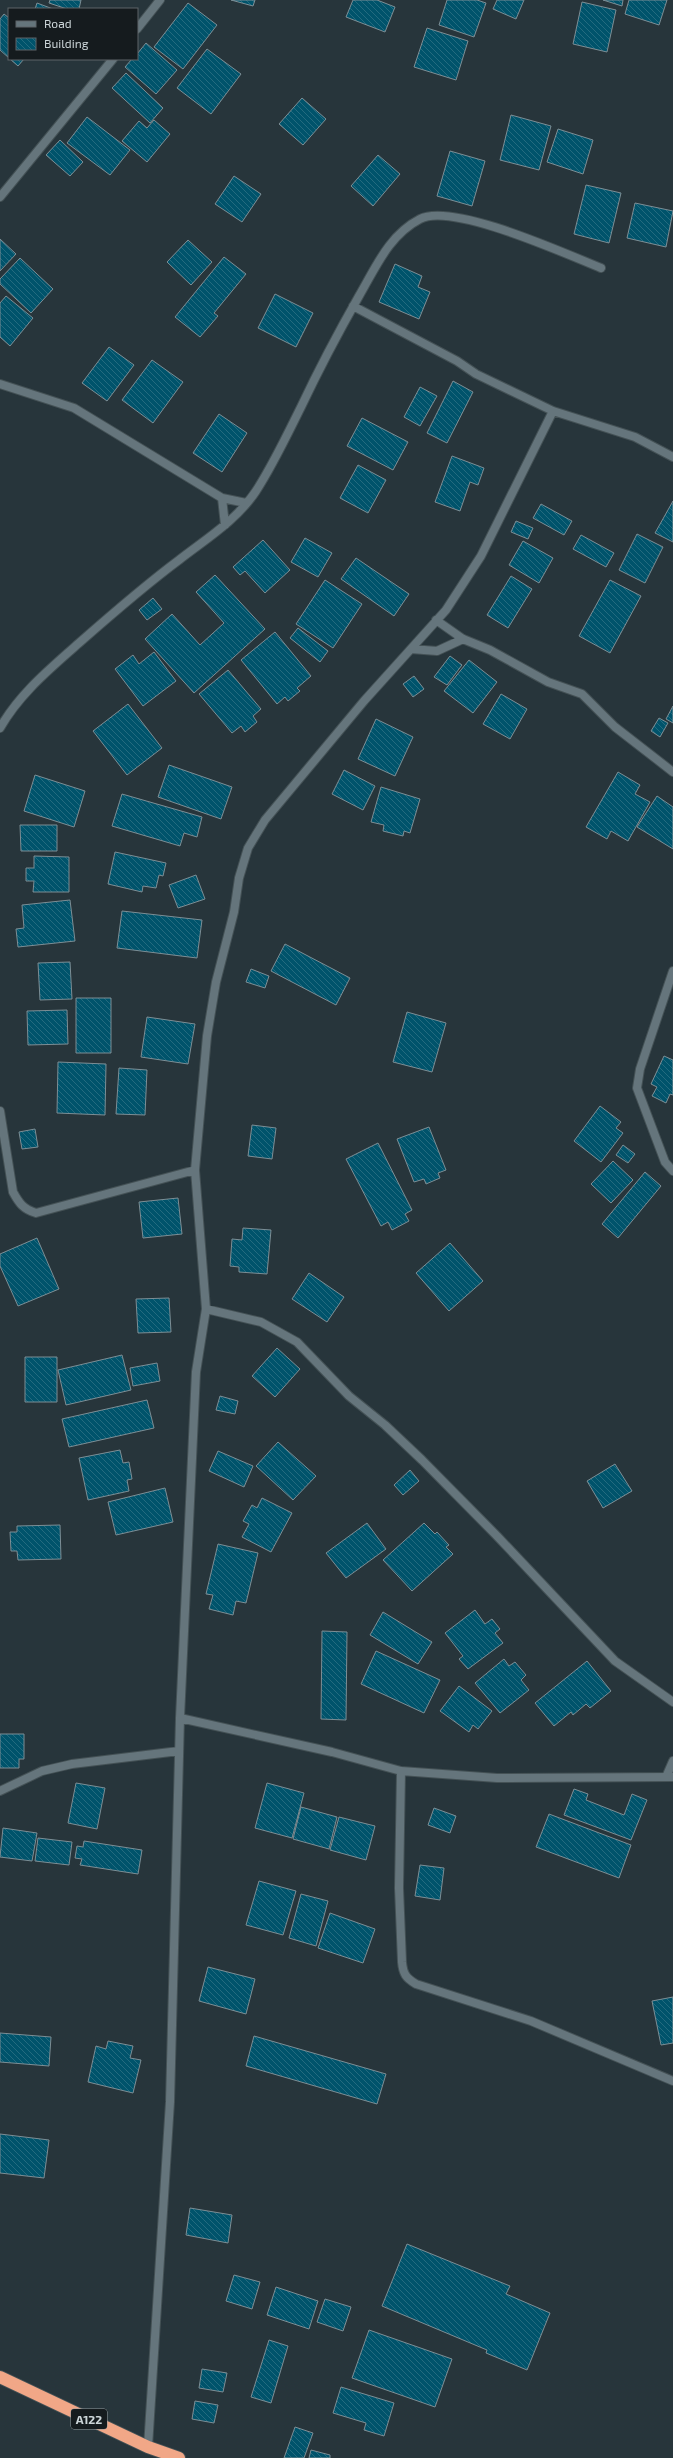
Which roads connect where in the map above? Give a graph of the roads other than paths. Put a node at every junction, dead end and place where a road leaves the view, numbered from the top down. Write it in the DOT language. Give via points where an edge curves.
graph roads {
  1 [pos="160,0"];
  2 [pos="138,28"];
  3 [pos="112,60"];
  4 [pos="0,197"];
  5 [pos="601,268"];
  6 [pos="353,306"];
  7 [pos="0,384"];
  8 [pos="553,411"];
  9 [pos="673,457"];
  10 [pos="222,498"];
  11 [pos="246,503"];
  12 [pos="224,525"];
  13 [pos="436,620"];
  14 [pos="463,639"];
  15 [pos="411,649"];
  16 [pos="0,728"];
  17 [pos="673,772"];
  18 [pos="673,971"];
  19 [pos="0,1111"];
  20 [pos="195,1170"];
  21 [pos="673,1171"];
  22 [pos="206,1309"];
  23 [pos="673,1702"];
  24 [pos="180,1718"];
  25 [pos="179,1751"];
  26 [pos="673,1761"];
  27 [pos="401,1771"];
  28 [pos="670,1777"];
  29 [pos="0,1791"];
  30 [pos="673,2080"];
  31 [pos="0,2377"];
  32 [pos="148,2447"];
  33 [pos="179,2458"];
  1 -- 2 [label="street"];
  3 -- 4 [label="street"];
  5 -- 6 [label="street" via="499,228 453,217 422,218 399,233 384,253"];
  6 -- 8 [label="street" via="457,361 476,374"];
  6 -- 11 [label="street" via="284,441 256,491"];
  7 -- 10 [label="street" via="74,408"];
  8 -- 9 [label="street" via="635,437"];
  8 -- 13 [label="street" via="481,556 446,610"];
  10 -- 11 [label="street"];
  10 -- 12 [label="street"];
  11 -- 12 [label="street"];
  12 -- 16 [label="street" via="132,596 30,687 10,709"];
  13 -- 14 [label="street"];
  13 -- 15 [label="street"];
  14 -- 15 [label="street" via="437,651"];
  14 -- 17 [label="street" via="500,655 544,680 582,694 615,727"];
  15 -- 20 [label="street" via="265,820 248,848 214,990 207,1036"];
  18 -- 21 [label="street" via="642,1062 637,1088 666,1162"];
  19 -- 20 [label="street" via="13,1192 19,1204 36,1213"];
  20 -- 22 [label="street"];
  22 -- 23 [label="street" via="261,1322 297,1342 349,1396 385,1425 438,1476 616,1661"];
  22 -- 24 [label="street" via="196,1372"];
  24 -- 25 [label="street"];
  24 -- 27 [label="street" via="332,1752"];
  25 -- 29 [label="street" via="72,1764 42,1771"];
  25 -- 32 [label="street" via="170,2102"];
  26 -- 28 [label="street"];
  27 -- 28 [label="street" via="497,1778"];
  27 -- 30 [label="street" via="399,1888 402,1962 403,1973 407,1979 531,2021"];
  31 -- 32 [label="highway, A122"];
  32 -- 33 [label="highway, A122"];
}
